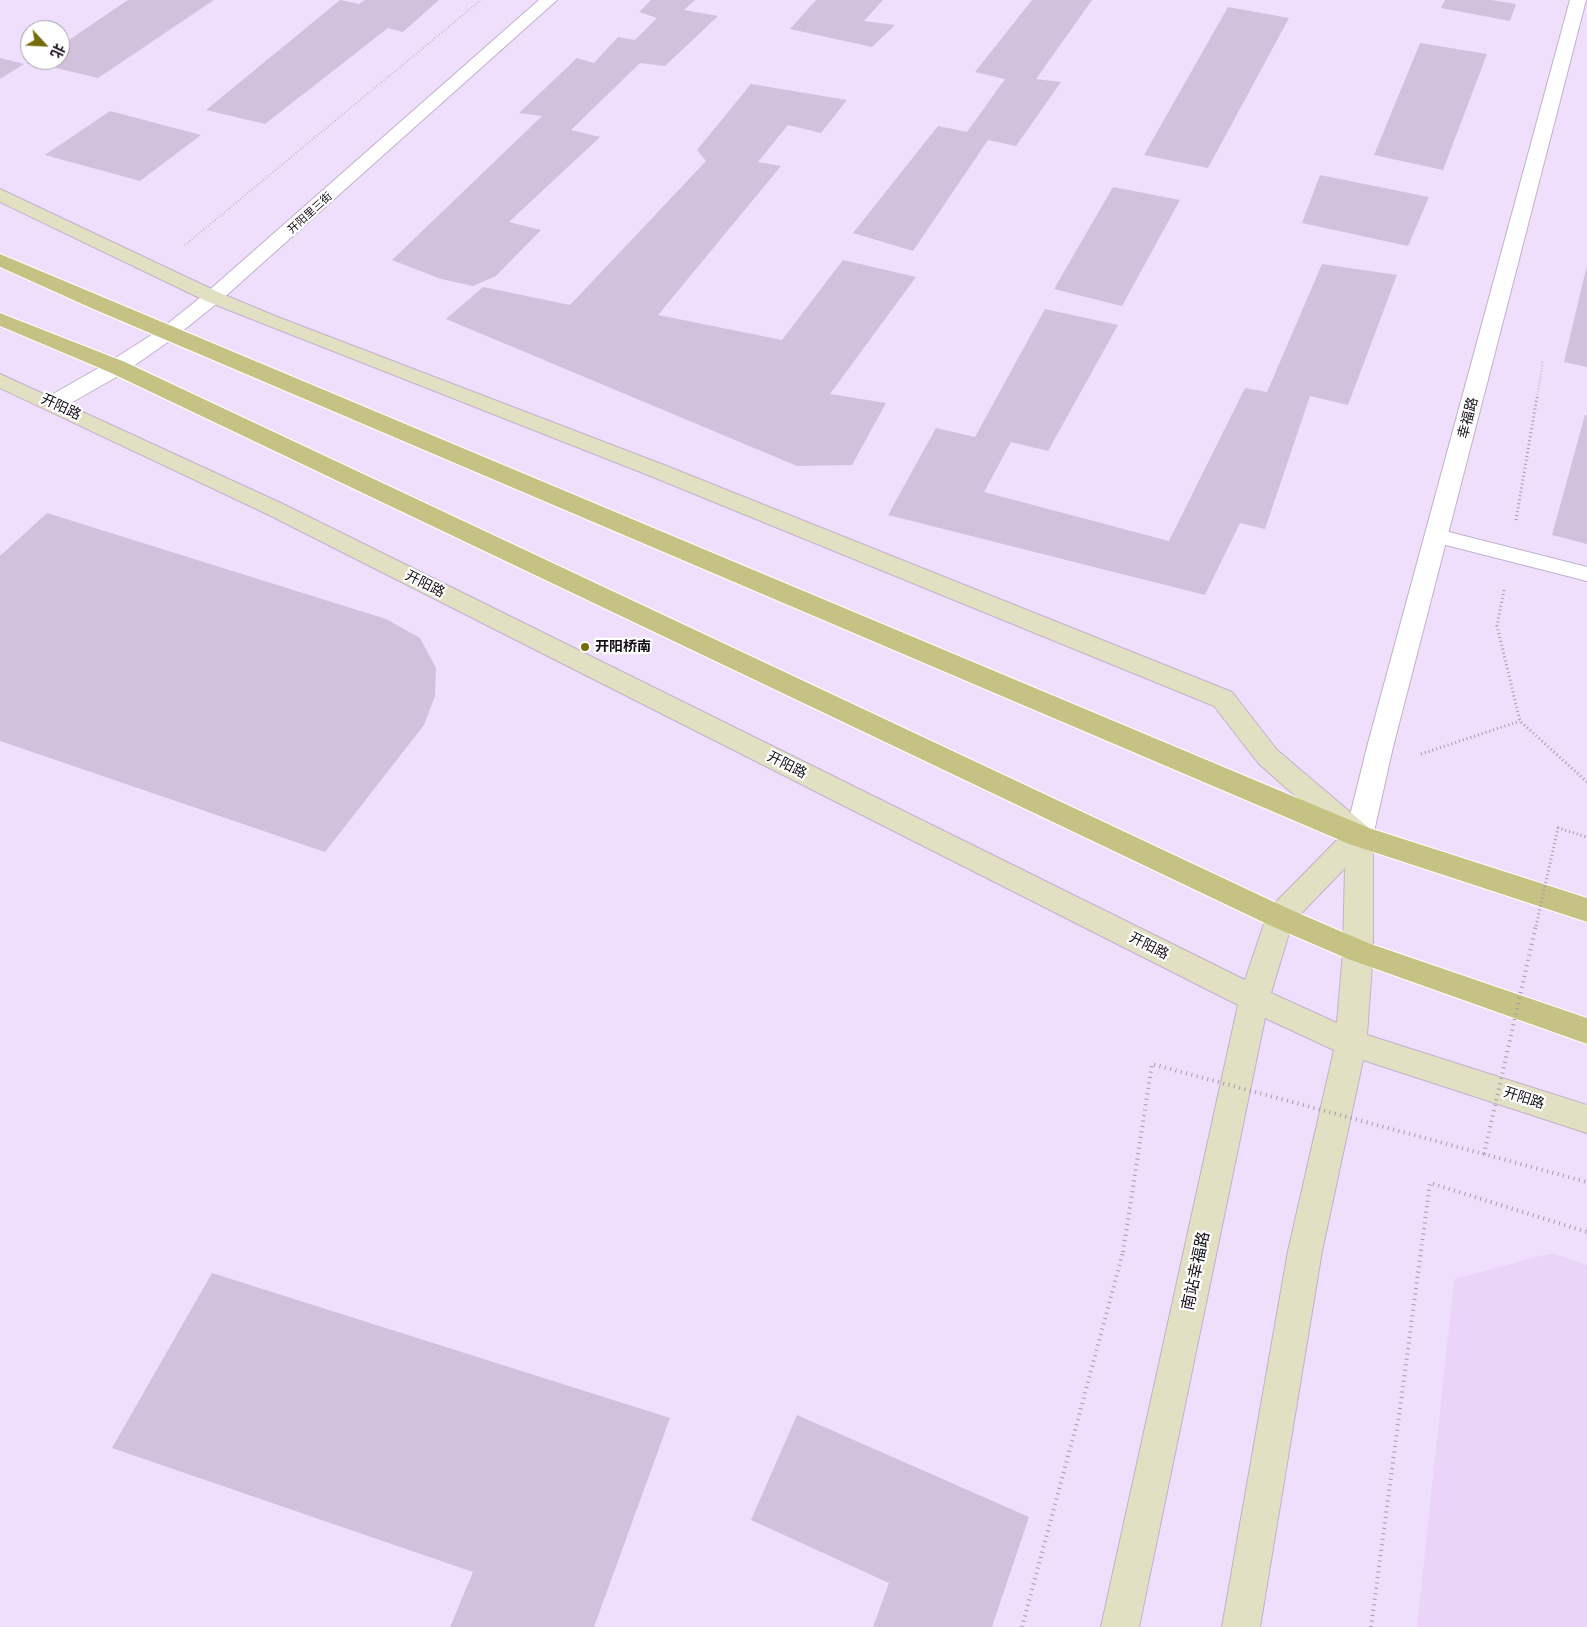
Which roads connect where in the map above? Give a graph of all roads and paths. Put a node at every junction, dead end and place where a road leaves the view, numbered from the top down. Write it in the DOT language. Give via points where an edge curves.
graph roads {
  1 [pos="481,0"];
  2 [pos="549,0"];
  3 [pos="1578,0"];
  4 [pos="0,195"];
  5 [pos="184,245"];
  6 [pos="0,260"];
  7 [pos="213,297"];
  8 [pos="0,319"];
  9 [pos="168,333"];
  10 [pos="117,367"];
  11 [pos="0,380"];
  12 [pos="54,403"];
  13 [pos="1437,536"];
  14 [pos="1587,574"];
  15 [pos="1520,721"];
  16 [pos="1418,755"];
  17 [pos="1359,836"];
  18 [pos="1587,837"];
  19 [pos="1587,910"];
  20 [pos="1279,917"];
  21 [pos="1358,951"];
  22 [pos="1254,999"];
  23 [pos="1587,1031"];
  24 [pos="1352,1043"];
  25 [pos="1587,1119"];
  26 [pos="1484,1154"];
  27 [pos="1587,1182"];
  28 [pos="1587,1232"];
  29 [pos="1022,1627"];
  30 [pos="1120,1627"];
  31 [pos="1241,1627"];
  32 [pos="1370,1627"];
  1 -- 5 [label="path"];
  2 -- 7 [label="street, 开阳里三街"];
  3 -- 13 [label="street, 幸福路"];
  4 -- 7 [label="street"];
  6 -- 9 [label="main road"];
  7 -- 9 [label="street, 开阳里三街"];
  7 -- 17 [label="street" via="656,470 1223,699 1268,756"];
  8 -- 10 [label="main road"];
  9 -- 10 [label="street, 开阳里三街"];
  9 -- 17 [label="main road"];
  10 -- 12 [label="street, 开阳里三街"];
  10 -- 20 [label="main road"];
  11 -- 12 [label="street, 开阳路"];
  12 -- 22 [label="street, 开阳路" via="275,509"];
  13 -- 14 [label="lane"];
  13 -- 17 [label="street, 幸福路"];
  15 -- 16 [label="path"];
  17 -- 19 [label="main road"];
  17 -- 20 [label="street"];
  17 -- 21 [label="street"];
  18 -- 26 [label="path, bridge" via="1558,828"];
  20 -- 21 [label="main road"];
  20 -- 22 [label="street, 南站幸福路"];
  21 -- 23 [label="main road"];
  21 -- 24 [label="street"];
  22 -- 24 [label="street, 开阳路"];
  22 -- 30 [label="street, 南站幸福路"];
  24 -- 25 [label="street, 开阳路"];
  24 -- 31 [label="street" via="1305,1250"];
  26 -- 27 [label="path, bridge"];
  26 -- 29 [label="path, bridge" via="1152,1064 1123,1252"];
  28 -- 32 [label="path" via="1430,1182"];
}
